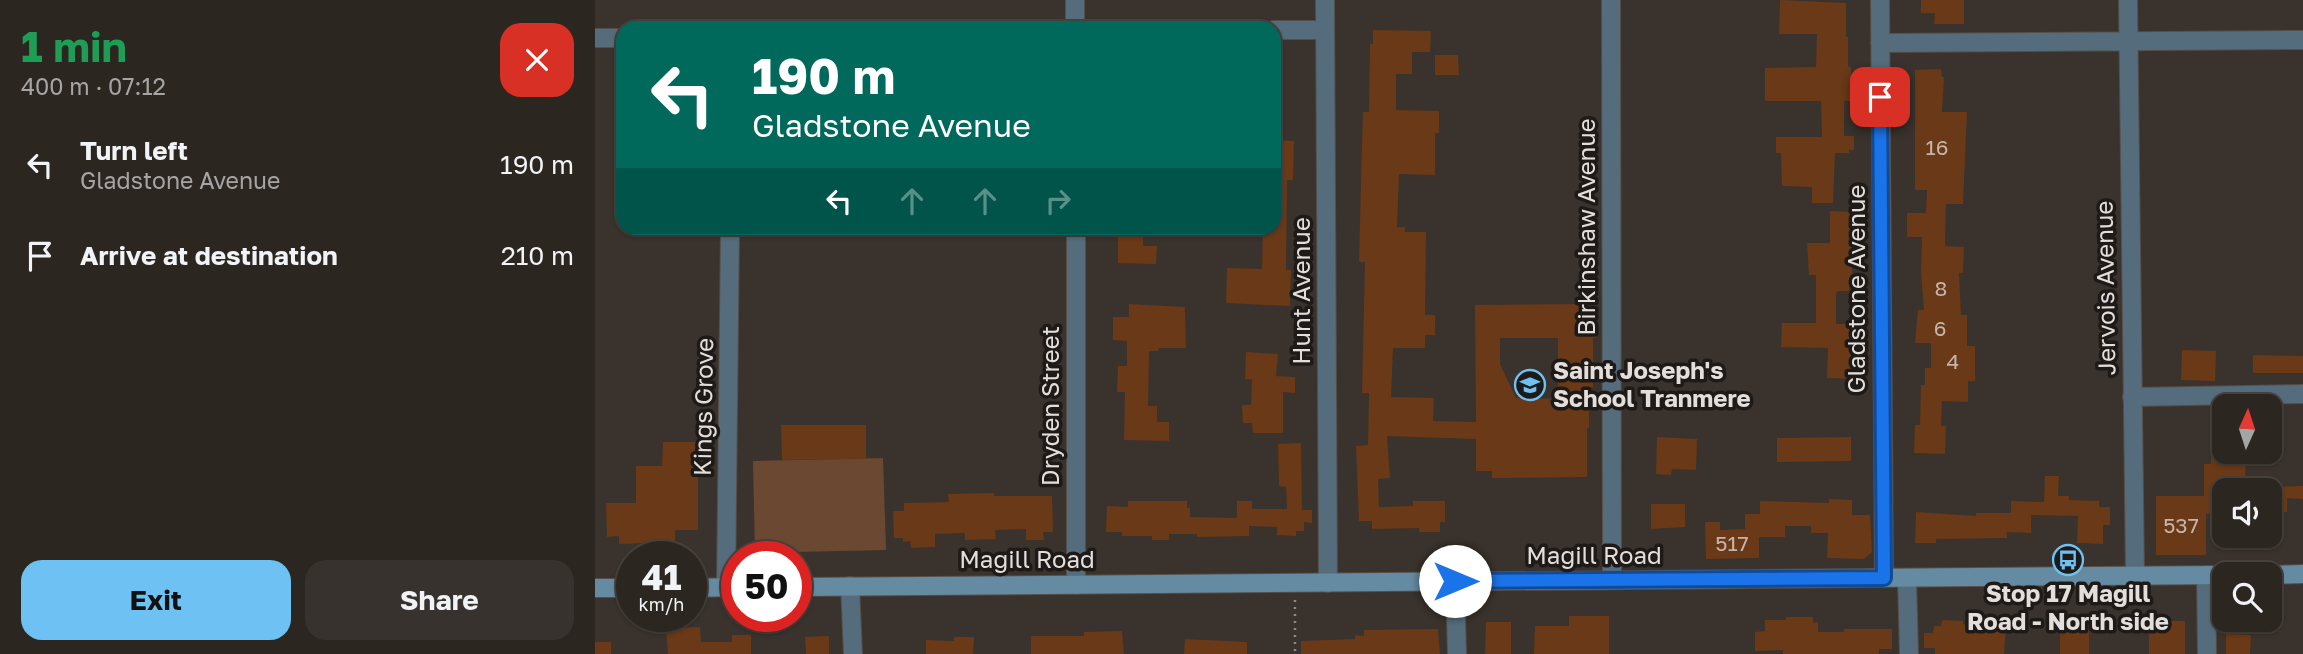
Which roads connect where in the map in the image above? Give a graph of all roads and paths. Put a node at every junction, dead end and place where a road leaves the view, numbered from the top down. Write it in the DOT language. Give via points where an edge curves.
graph roads {
  1 [pos="1075,0"];
  2 [pos="1325,0"];
  3 [pos="1611,0"];
  4 [pos="1879,0"];
  5 [pos="2128,0"];
  6 [pos="1075,21"];
  7 [pos="1281,30"];
  8 [pos="1325,30"];
  9 [pos="595,38"];
  10 [pos="616,38"];
  11 [pos="2303,40"];
  12 [pos="2128,42"];
  13 [pos="1880,43"];
  14 [pos="730,235"];
  15 [pos="1076,235"];
  16 [pos="2303,394"];
  17 [pos="2131,397"];
  18 [pos="732,541"];
  19 [pos="2212,575"];
  20 [pos="2282,575"];
  21 [pos="2303,575"];
  22 [pos="2135,576"];
  23 [pos="1884,578"];
  24 [pos="1907,578"];
  25 [pos="1612,580"];
  26 [pos="1455,581"];
  27 [pos="1295,583"];
  28 [pos="1328,583"];
  29 [pos="1076,585"];
  30 [pos="850,586"];
  31 [pos="812,587"];
  32 [pos="595,588"];
  33 [pos="616,588"];
  34 [pos="2212,605"];
  35 [pos="853,654"];
  36 [pos="1295,654"];
  37 [pos="1457,654"];
  38 [pos="1909,654"];
  39 [pos="2207,654"];
  1 -- 6 [label="street"];
  2 -- 8 [label="street, Hunt Avenue"];
  3 -- 25 [label="street, Birkinshaw Avenue"];
  4 -- 13 [label="street, Gladstone Avenue"];
  5 -- 12 [label="street, Jervois Avenue"];
  7 -- 8 [label="street"];
  8 -- 28 [label="street, Hunt Avenue"];
  9 -- 10 [label="street"];
  11 -- 12 [label="street"];
  12 -- 13 [label="street"];
  12 -- 17 [label="street, Jervois Avenue"];
  13 -- 23 [label="street, Gladstone Avenue"];
  14 -- 18 [label="street, Kings Grove"];
  15 -- 29 [label="street, Dryden Street"];
  16 -- 17 [label="street"];
  17 -- 22 [label="street, Jervois Avenue"];
  19 -- 22 [label="main road, Magill Road"];
  20 -- 21 [label="main road"];
  22 -- 24 [label="main road, Magill Road"];
  23 -- 24 [label="main road, Magill Road"];
  23 -- 25 [label="main road, Magill Road"];
  24 -- 38 [label="street"];
  25 -- 26 [label="main road, Magill Road"];
  26 -- 28 [label="main road, Magill Road"];
  26 -- 37 [label="street"];
  27 -- 28 [label="main road, Magill Road"];
  27 -- 29 [label="main road, Magill Road"];
  27 -- 36 [label="path"];
  29 -- 30 [label="main road, Magill Road"];
  30 -- 31 [label="main road, Magill Road"];
  30 -- 35 [label="street"];
  32 -- 33 [label="main road"];
  34 -- 39 [label="street"];
}
